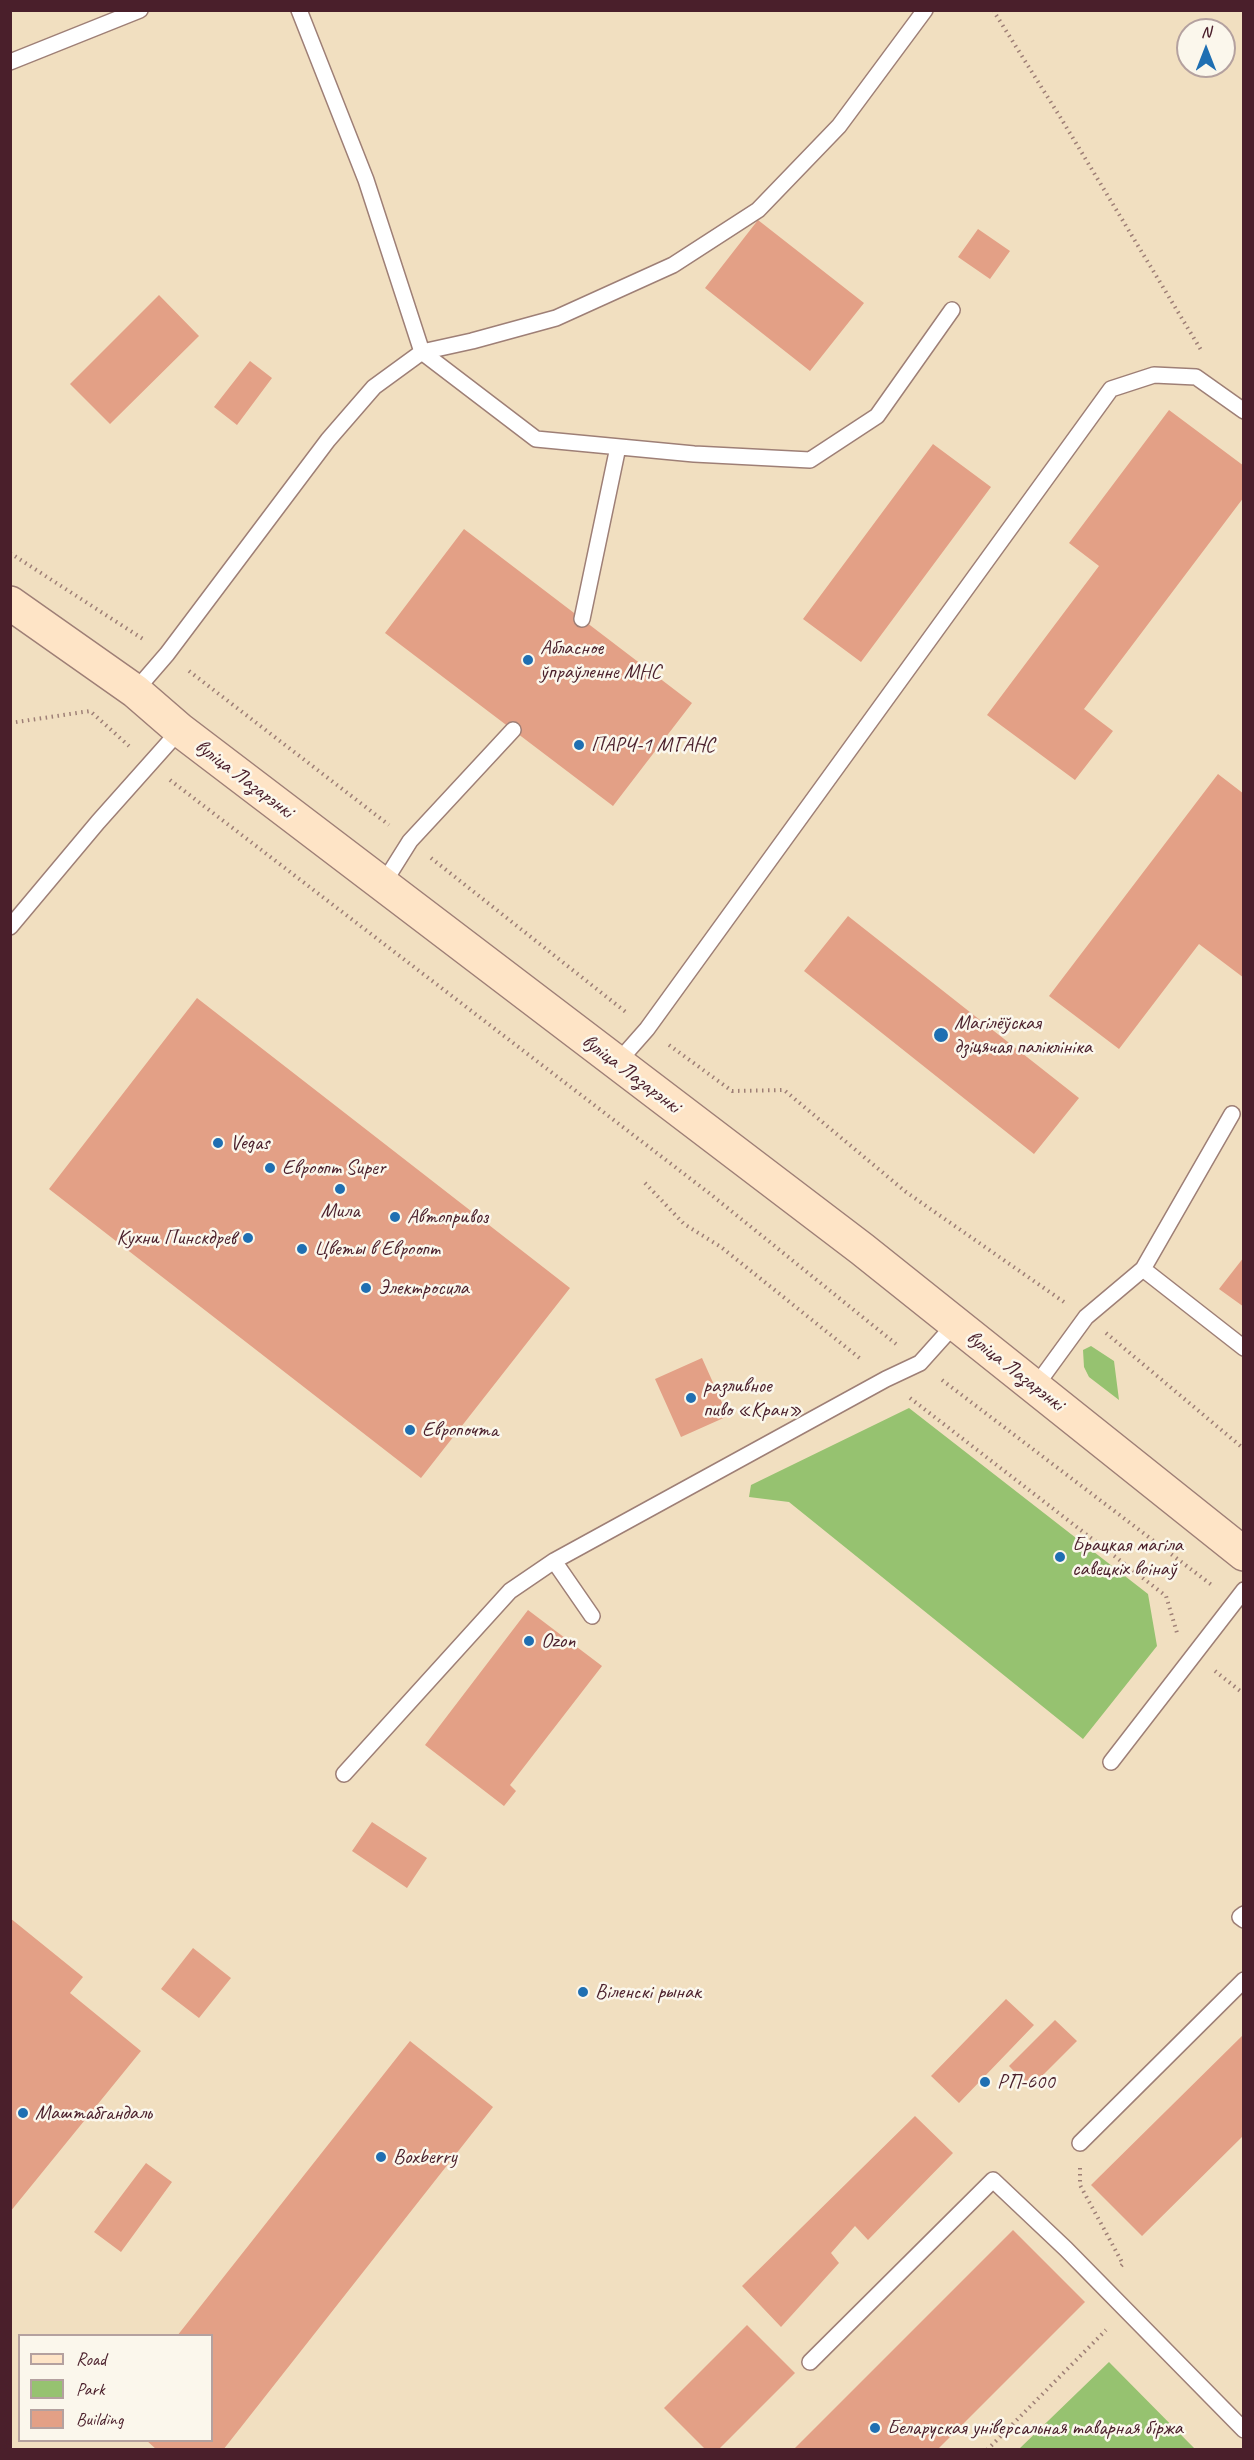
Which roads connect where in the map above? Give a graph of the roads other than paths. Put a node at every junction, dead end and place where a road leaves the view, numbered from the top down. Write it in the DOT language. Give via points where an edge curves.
graph roads {
  1 [pos="140,10"];
  2 [pos="299,10"];
  3 [pos="925,10"];
  4 [pos="10,62"];
  5 [pos="952,309"];
  6 [pos="422,352"];
  7 [pos="1244,411"];
  8 [pos="618,447"];
  9 [pos="10,603"];
  10 [pos="582,619"];
  11 [pos="135,691"];
  12 [pos="180,730"];
  13 [pos="513,730"];
  14 [pos="383,884"];
  15 [pos="10,927"];
  16 [pos="617,1064"];
  17 [pos="1232,1114"];
  18 [pos="1143,1269"];
  19 [pos="955,1324"];
  20 [pos="1244,1348"];
  21 [pos="1035,1387"];
  22 [pos="1244,1554"];
  23 [pos="554,1561"];
  24 [pos="1239,1596"];
  25 [pos="591,1616"];
  26 [pos="1111,1762"];
  27 [pos="344,1774"];
  28 [pos="1244,1914"];
  29 [pos="1244,1920"];
  30 [pos="1244,1980"];
  31 [pos="1080,2143"];
  32 [pos="810,2362"];
  33 [pos="1244,2430"];
  1 -- 4 [label="lane"];
  2 -- 6 [label="lane" via="366,180"];
  3 -- 6 [label="lane" via="839,126 758,210 673,266 556,318"];
  5 -- 8 [label="lane" via="877,416 810,460"];
  6 -- 8 [label="lane" via="536,439"];
  6 -- 11 [label="lane" via="374,387 328,440"];
  7 -- 16 [label="lane" via="1196,377 1154,375 1111,389 647,1029"];
  8 -- 10 [label="lane"];
  9 -- 11 [label="main road, вуліца Лазарэнкі"];
  11 -- 12 [label="main road, вуліца Лазарэнкі"];
  12 -- 14 [label="main road, вуліца Лазарэнкі"];
  12 -- 15 [label="lane"];
  13 -- 14 [label="lane" via="410,841"];
  14 -- 16 [label="main road, вуліца Лазарэнкі"];
  16 -- 19 [label="main road, вуліца Лазарэнкі"];
  17 -- 18 [label="lane"];
  18 -- 20 [label="lane"];
  18 -- 21 [label="lane" via="1086,1317"];
  19 -- 21 [label="main road, вуліца Лазарэнкі"];
  19 -- 23 [label="lane" via="920,1363"];
  21 -- 22 [label="main road, вуліца Лазарэнкі"];
  23 -- 25 [label="lane"];
  23 -- 27 [label="lane" via="510,1591"];
  24 -- 26 [label="lane"];
  28 -- 29 [label="lane" via="1240,1917"];
  30 -- 31 [label="lane"];
  32 -- 33 [label="lane" via="993,2180"];
}
